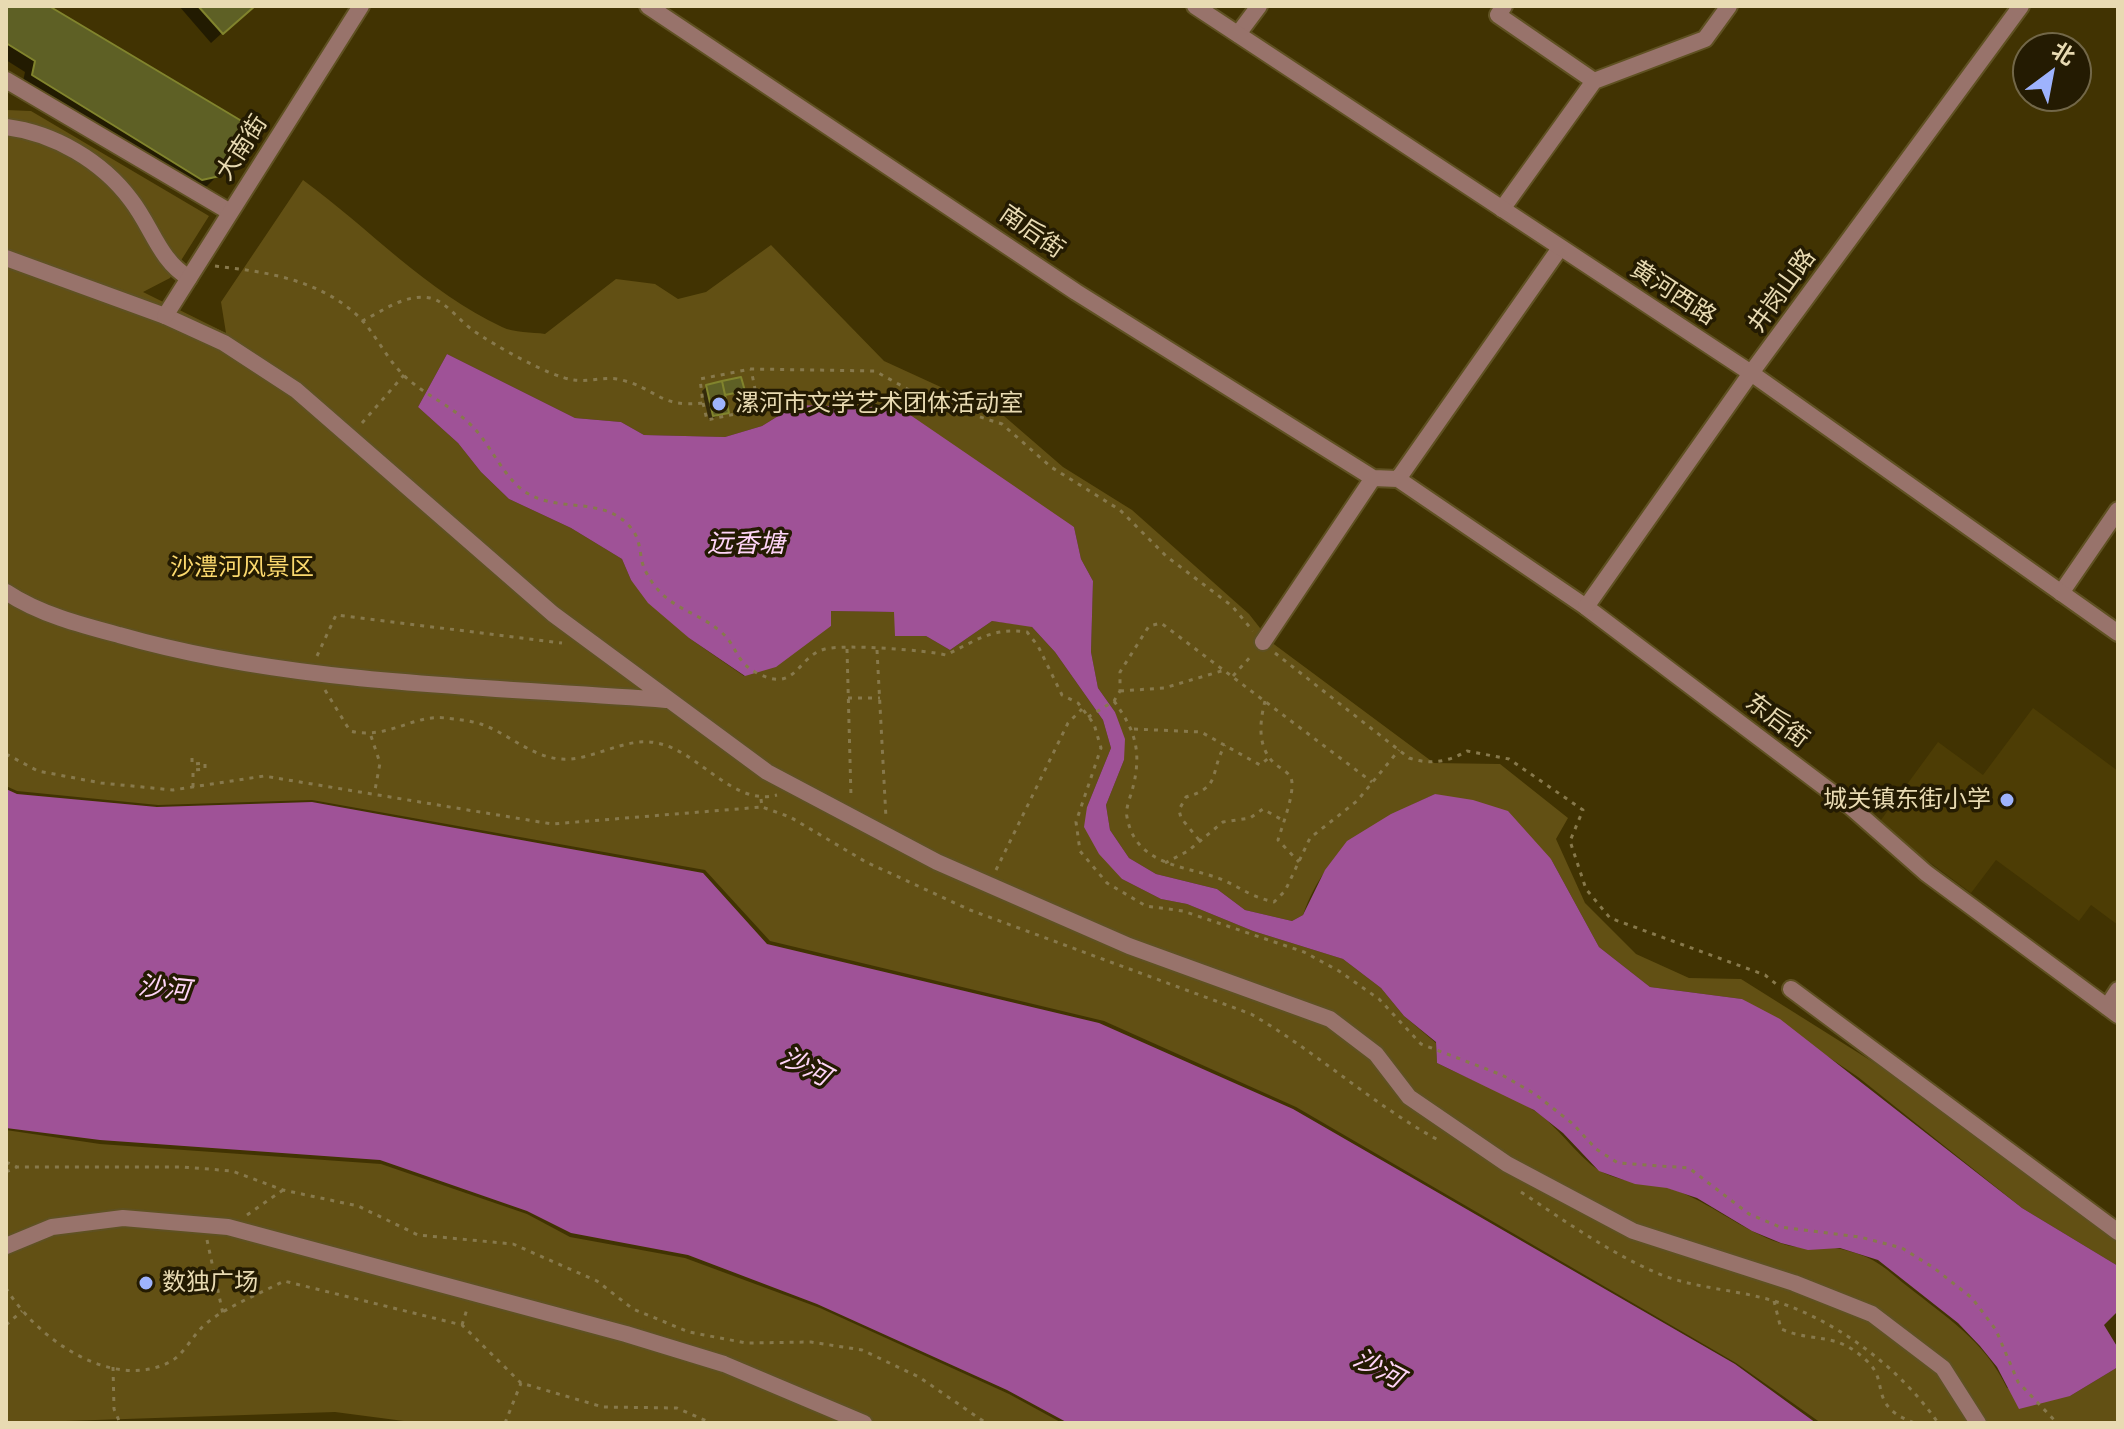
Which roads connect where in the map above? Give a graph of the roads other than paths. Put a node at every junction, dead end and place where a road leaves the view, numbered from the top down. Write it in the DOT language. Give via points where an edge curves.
graph roads {
  1 [pos="361,6"];
  2 [pos="648,6"];
  3 [pos="1195,6"];
  4 [pos="1259,6"];
  5 [pos="1504,6"];
  6 [pos="1729,6"];
  7 [pos="2021,6"];
  8 [pos="1238,34"];
  9 [pos="6,80"];
  10 [pos="1594,81"];
  11 [pos="6,127"];
  12 [pos="1502,209"];
  13 [pos="230,212"];
  14 [pos="1560,248"];
  15 [pos="6,258"];
  16 [pos="193,271"];
  17 [pos="165,316"];
  18 [pos="1751,373"];
  19 [pos="1373,478"];
  20 [pos="1398,479"];
  21 [pos="2118,510"];
  22 [pos="6,592"];
  23 [pos="2061,593"];
  24 [pos="1586,607"];
  25 [pos="2118,633"];
  26 [pos="1263,642"];
  27 [pos="668,701"];
  28 [pos="1791,989"];
  29 [pos="2118,990"];
  30 [pos="2112,1011"];
  31 [pos="2118,1232"];
  32 [pos="6,1246"];
  33 [pos="864,1423"];
  34 [pos="1978,1423"];
  1 -- 13 [label="street, 大南街"];
  2 -- 19 [label="street, 南后街" via="1076,292"];
  3 -- 8 [label="street, 黄河西路"];
  4 -- 8 [label="street"];
  5 -- 10 [label="street" via="1498,15"];
  6 -- 10 [label="street" via="1705,39"];
  7 -- 18 [label="street, 井岗山路"];
  8 -- 12 [label="street, 黄河西路"];
  9 -- 13 [label="street"];
  10 -- 12 [label="street"];
  11 -- 16 [label="street" via="31,130 100,168 132,200 171,267"];
  12 -- 14 [label="street, 黄河西路"];
  13 -- 16 [label="street, 大南街"];
  14 -- 18 [label="street, 黄河西路"];
  14 -- 20 [label="street"];
  15 -- 17 [label="street"];
  16 -- 17 [label="street, 大南街"];
  17 -- 27 [label="street" via="224,343 296,390 553,614"];
  18 -- 23 [label="street, 黄河西路"];
  18 -- 24 [label="street, 井岗山路"];
  19 -- 20 [label="street, 南后街"];
  19 -- 26 [label="street"];
  20 -- 24 [label="street, 东后街"];
  21 -- 23 [label="street"];
  22 -- 27 [label="street" via="70,621 176,652 317,673"];
  23 -- 25 [label="street, 黄河西路"];
  24 -- 30 [label="street, 东后街"];
  27 -- 34 [label="street" via="767,772 887,836 1129,946 1330,1019 1376,1054 1409,1097 1507,1164 1633,1231 1872,1314 1943,1368"];
  28 -- 31 [label="street"];
  29 -- 30 [label="street"];
  32 -- 33 [label="street" via="52,1227 123,1218 228,1227 654,1342 724,1364"];
}
